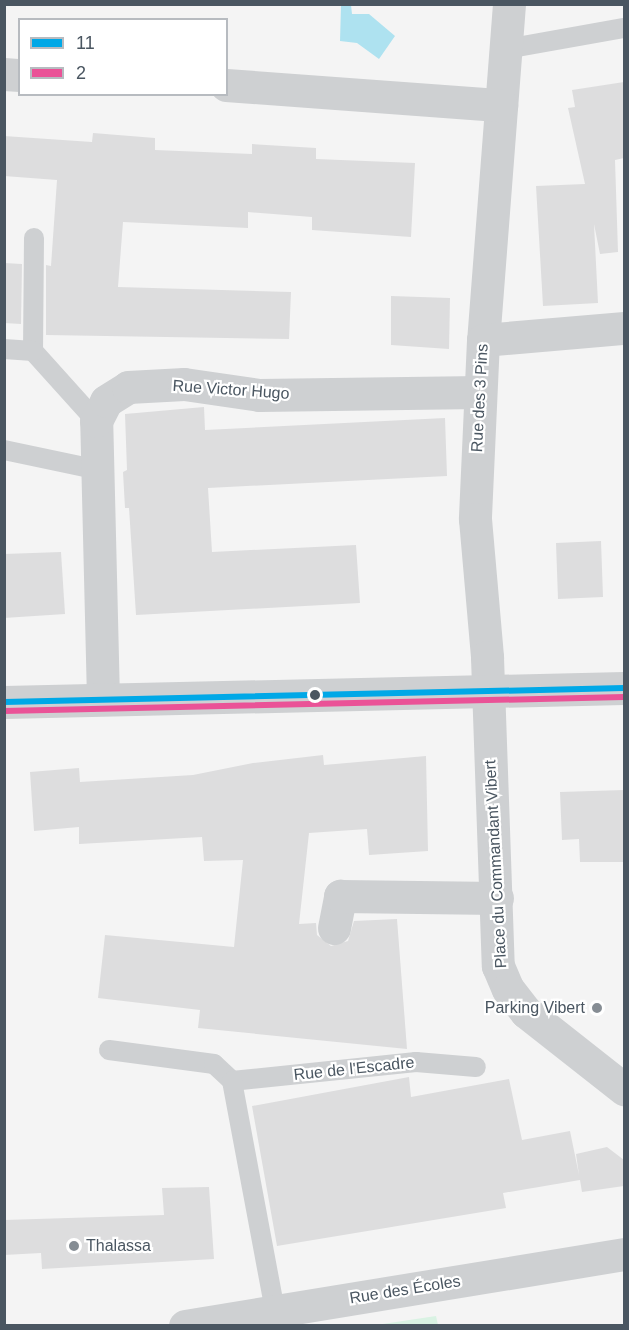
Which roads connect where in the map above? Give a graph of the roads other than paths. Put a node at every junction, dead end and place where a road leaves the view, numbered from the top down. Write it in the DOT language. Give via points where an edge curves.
graph roads {
  1 [pos="509,4"];
  2 [pos="624,28"];
  3 [pos="506,49"];
  4 [pos="228,85"];
  5 [pos="501,105"];
  6 [pos="34,238"];
  7 [pos="624,328"];
  8 [pos="483,340"];
  9 [pos="4,349"];
  10 [pos="33,351"];
  11 [pos="480,392"];
  12 [pos="96,421"];
  13 [pos="4,450"];
  14 [pos="99,470"];
  15 [pos="624,688"];
  16 [pos="488,691"];
  17 [pos="103,699"];
  18 [pos="4,702"];
  19 [pos="497,898"];
  20 [pos="334,928"];
  21 [pos="109,1050"];
  22 [pos="476,1067"];
  23 [pos="232,1081"];
  24 [pos="624,1089"];
  25 [pos="624,1254"];
  26 [pos="274,1311"];
  27 [pos="185,1326"];
  1 -- 3 [label="street, Rue des 3 Pins"];
  2 -- 3 [label="lane"];
  3 -- 5 [label="street, Rue des 3 Pins"];
  4 -- 5 [label="street"];
  5 -- 8 [label="street, Rue des 3 Pins"];
  6 -- 10 [label="lane"];
  7 -- 8 [label="street"];
  8 -- 11 [label="street, Rue des 3 Pins"];
  9 -- 10 [label="lane"];
  10 -- 12 [label="lane"];
  11 -- 12 [label="street, Rue Victor Hugo" via="259,395 184,384 128,387 106,401"];
  11 -- 16 [label="street, Rue des 3 Pins" via="475,519"];
  12 -- 14 [label="street"];
  13 -- 14 [label="lane"];
  14 -- 17 [label="street"];
  15 -- 16 [label="street"];
  16 -- 17 [label="street"];
  16 -- 19 [label="street, Place du Commandant Vibert"];
  17 -- 18 [label="street"];
  19 -- 20 [label="street" via="340,896"];
  19 -- 24 [label="street, Place du Commandant Vibert" via="498,966 508,989 526,1011"];
  21 -- 23 [label="lane" via="214,1064"];
  22 -- 23 [label="lane, Rue de l'Escadre" via="416,1062"];
  23 -- 26 [label="lane"];
  25 -- 26 [label="street, Rue des Écoles"];
  26 -- 27 [label="street, Rue des Écoles"];
}
